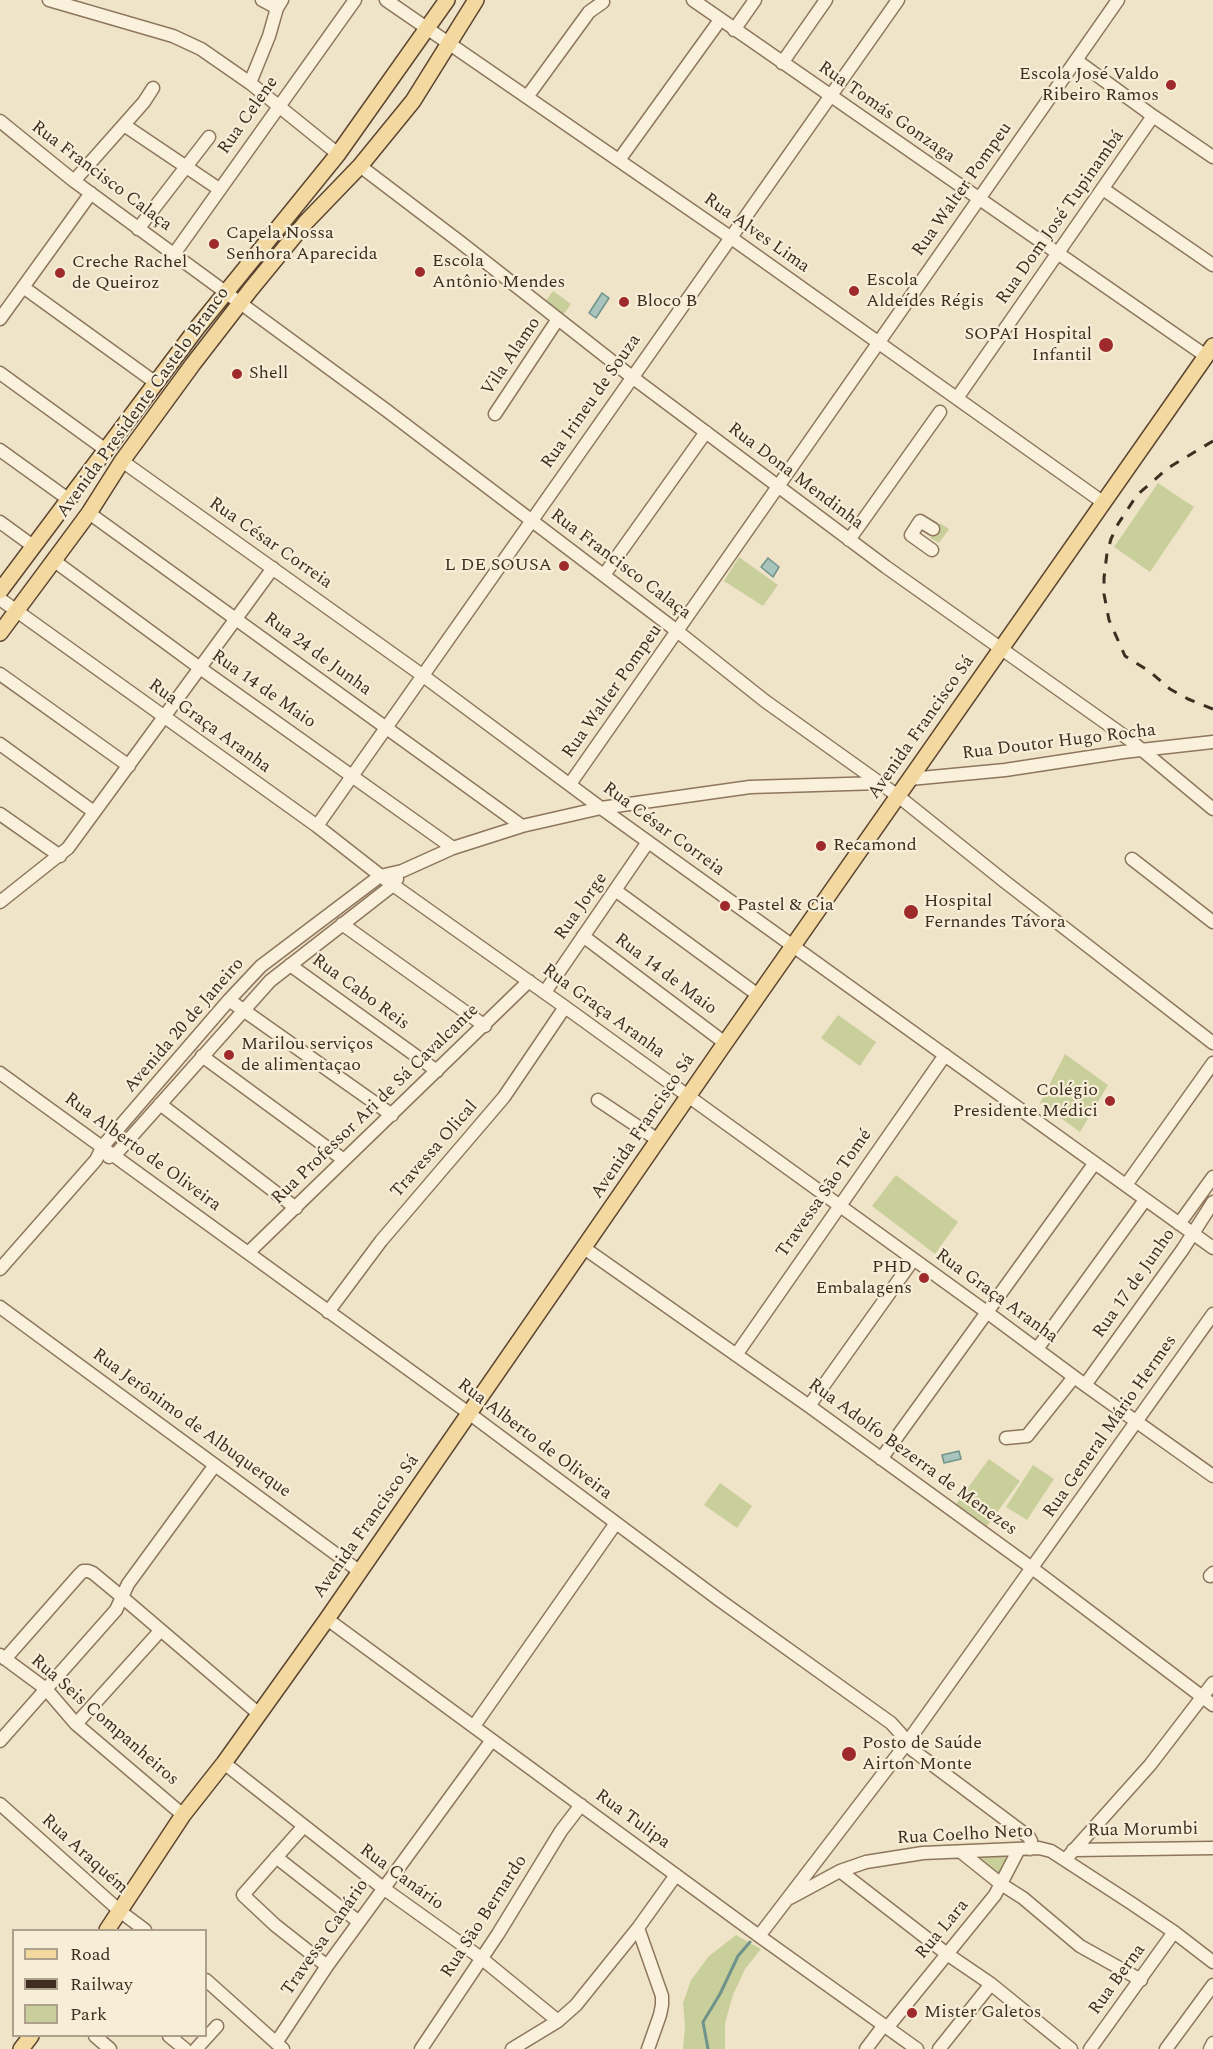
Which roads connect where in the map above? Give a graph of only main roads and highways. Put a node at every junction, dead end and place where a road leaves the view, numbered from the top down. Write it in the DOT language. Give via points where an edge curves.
graph roads {
  1 [pos="447,0"];
  2 [pos="476,0"];
  3 [pos="1210,351"];
  4 [pos="0,591"];
  5 [pos="0,633"];
  6 [pos="108,1929"];
  7 [pos="30,2037"];
  8 [pos="21,2049"];
  1 -- 4 [label="main road, Avenida Presidente Castelo Branco" via="338,154 225,293"];
  2 -- 5 [label="main road, Avenida Presidente Castelo Branco" via="413,101 240,304"];
  3 -- 6 [label="main road, Avenida Francisco Sá" via="327,1619 183,1815"];
  7 -- 8 [label="main road"];
}
